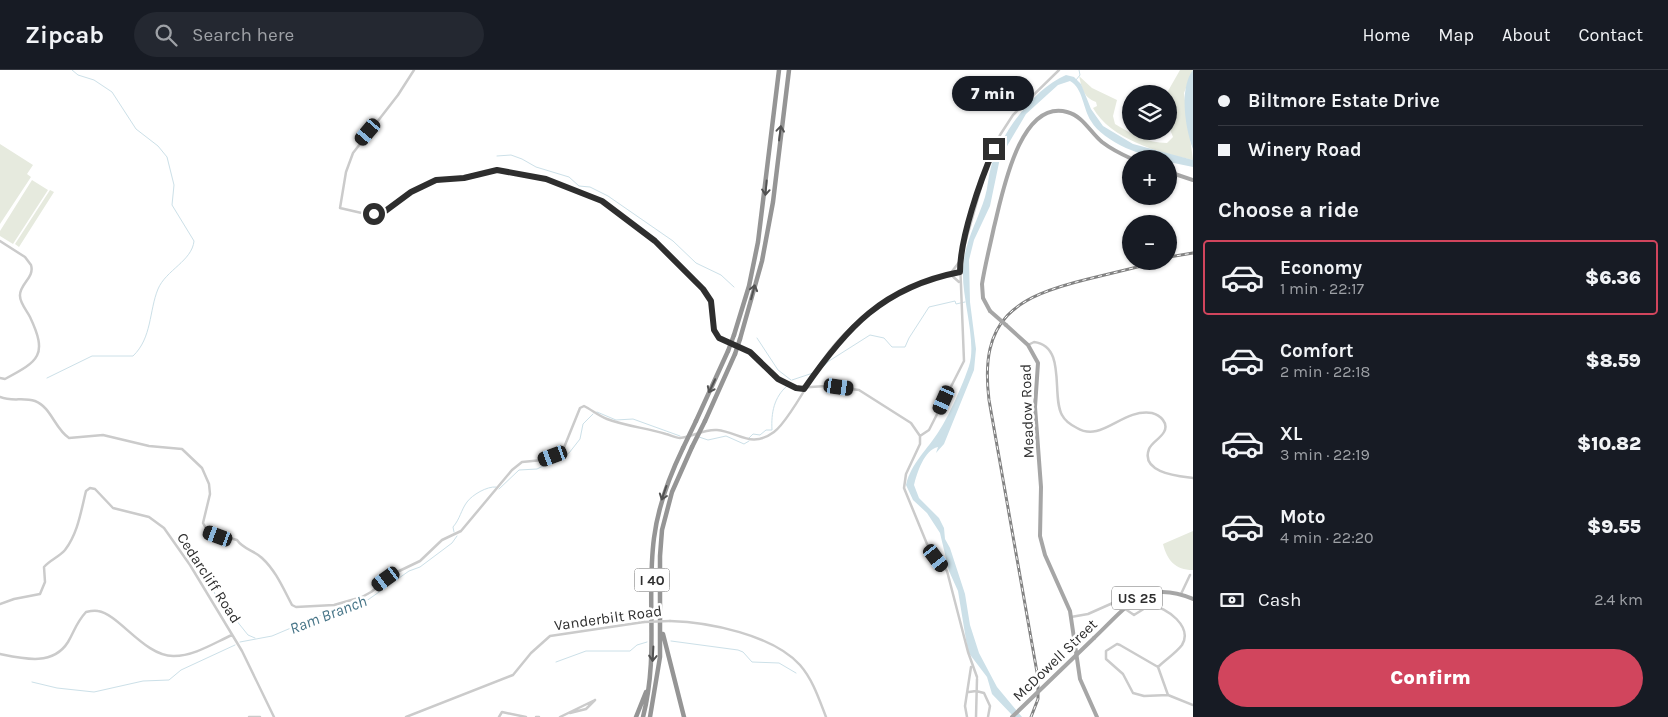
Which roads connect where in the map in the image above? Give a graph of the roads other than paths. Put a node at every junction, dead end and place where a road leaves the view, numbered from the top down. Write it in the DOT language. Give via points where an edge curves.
graph roads {
  1 [pos="414,70"];
  2 [pos="780,70"];
  3 [pos="789,70"];
  4 [pos="1060,70"];
  5 [pos="1122,154"];
  6 [pos="1177,175"];
  7 [pos="1193,180"];
  8 [pos="0,241"];
  9 [pos="960,261"];
  10 [pos="960,272"];
  11 [pos="950,274"];
  12 [pos="960,284"];
  13 [pos="1028,345"];
  14 [pos="0,378"];
  15 [pos="812,378"];
  16 [pos="817,387"];
  17 [pos="804,389"];
  18 [pos="0,397"];
  19 [pos="920,436"];
  20 [pos="1193,478"];
  21 [pos="1190,575"];
  22 [pos="1182,594"];
  23 [pos="1193,599"];
  24 [pos="0,604"];
  25 [pos="1124,609"];
  26 [pos="1071,617"];
  27 [pos="660,623"];
  28 [pos="232,635"];
  29 [pos="0,654"];
  30 [pos="972,666"];
  31 [pos="1158,667"];
  32 [pos="650,681"];
  33 [pos="976,691"];
  34 [pos="968,694"];
  35 [pos="1168,695"];
  36 [pos="1193,705"];
  37 [pos="568,713"];
  38 [pos="249,717"];
  39 [pos="260,717"];
  40 [pos="274,717"];
  41 [pos="406,717"];
  42 [pos="499,717"];
  43 [pos="526,717"];
  44 [pos="560,717"];
  45 [pos="636,717"];
  46 [pos="642,717"];
  47 [pos="650,717"];
  48 [pos="684,717"];
  49 [pos="826,717"];
  50 [pos="967,717"];
  51 [pos="976,717"];
  52 [pos="988,717"];
  53 [pos="1012,717"];
  54 [pos="1097,717"];
  1 -- 17 [label="street" via="353,154 346,172 340,208 366,214 384,212 425,184 485,172 509,171 559,184 602,201 655,241 707,295 713,309 714,330 719,338 750,352 778,379"];
  2 -- 32 [label="highway, I 40, one-way, bridge" via="758,242 749,286 728,351 664,490 655,527"];
  27 -- 3 [label="highway, I 40, one-way, bridge" via="662,530 672,492 735,354 762,262 772,210"];
  4 -- 9 [label="street" via="1013,115 1000,135 979,191"];
  5 -- 13 [label="main road, Meadow Road, bridge" via="1106,145 1081,119 1070,113 1050,112 1035,122 1014,155 982,284 983,298 990,311"];
  6 -- 7 [label="main road"];
  8 -- 14 [label="street" via="25,257 31,265 31,276 22,288 20,298 39,341 35,360 5,379"];
  9 -- 10 [label="street"];
  9 -- 11 [label="street"];
  10 -- 11 [label="street"];
  10 -- 12 [label="street"];
  11 -- 12 [label="street"];
  11 -- 15 [label="street" via="904,290 872,310 837,343"];
  12 -- 19 [label="street" via="964,361 929,430"];
  13 -- 20 [label="street" via="1040,344 1052,358 1060,408 1068,422 1092,433 1130,416 1148,413 1159,416 1165,428 1149,448 1150,463 1159,471"];
  13 -- 26 [label="main road, Meadow Road" via="1036,356 1039,369 1035,407 1041,487 1040,536"];
  15 -- 16 [label="street"];
  15 -- 17 [label="street"];
  16 -- 17 [label="street"];
  16 -- 19 [label="street" via="849,388 866,394 911,423"];
  17 -- 18 [label="street" via="774,432 751,439 740,439 718,430 679,438 610,420 584,406 580,408 563,450 543,460 522,462 455,536 442,540 420,562 395,573 362,598 334,605 296,607 275,572 261,557 243,548 237,540 208,532 203,523 210,494 209,484 202,468 182,449 149,446 103,435 69,438 57,428 46,409 35,401 10,401"];
  19 -- 30 [label="street" via="904,488 926,544 947,571"];
  21 -- 22 [label="street"];
  22 -- 23 [label="main road, McDowell Street / US 25"];
  22 -- 25 [label="main road, McDowell Street / US 25" via="1149,592"];
  24 -- 28 [label="street, Cedarcliff Road" via="42,592 44,567 50,559 63,552 73,538 86,491 90,488 95,489 113,508 149,517 164,528"];
  25 -- 26 [label="street" via="1115,602 1088,614"];
  25 -- 31 [label="street" via="1136,615 1152,604 1180,621 1185,631 1181,646"];
  25 -- 53 [label="main road, McDowell Street / US 25, bridge"];
  26 -- 54 [label="main road, Meadow Road" via="1080,679"];
  27 -- 47 [label="highway, I 40" via="659,670"];
  27 -- 48 [label="highway"];
  28 -- 29 [label="street" via="201,650 173,656 152,649 99,611 86,612 76,623 60,653 52,657 34,659"];
  28 -- 40 [label="street, Cedarcliff Road"];
  30 -- 33 [label="street" via="977,678"];
  30 -- 34 [label="street"];
  31 -- 35 [label="street"];
  31 -- 35 [label="street" via="1117,644 1106,651 1106,659 1122,674 1133,694"];
  32 -- 45 [label="highway"];
  32 -- 46 [label="highway, I 40"];
  33 -- 34 [label="street"];
  33 -- 51 [label="street"];
  33 -- 52 [label="street" via="984,693 987,699 990,706"];
  34 -- 50 [label="street"];
  35 -- 36 [label="street"];
  37 -- 37 [label="street" via="586,709 595,700 575,709"];
  37 -- 44 [label="street"];
  38 -- 39 [label="street"];
  41 -- 49 [label="street, Vanderbilt Road, bridge" via="513,674 550,636 670,620 715,626 782,651 805,672"];
  42 -- 43 [label="street" via="504,711"];
}
